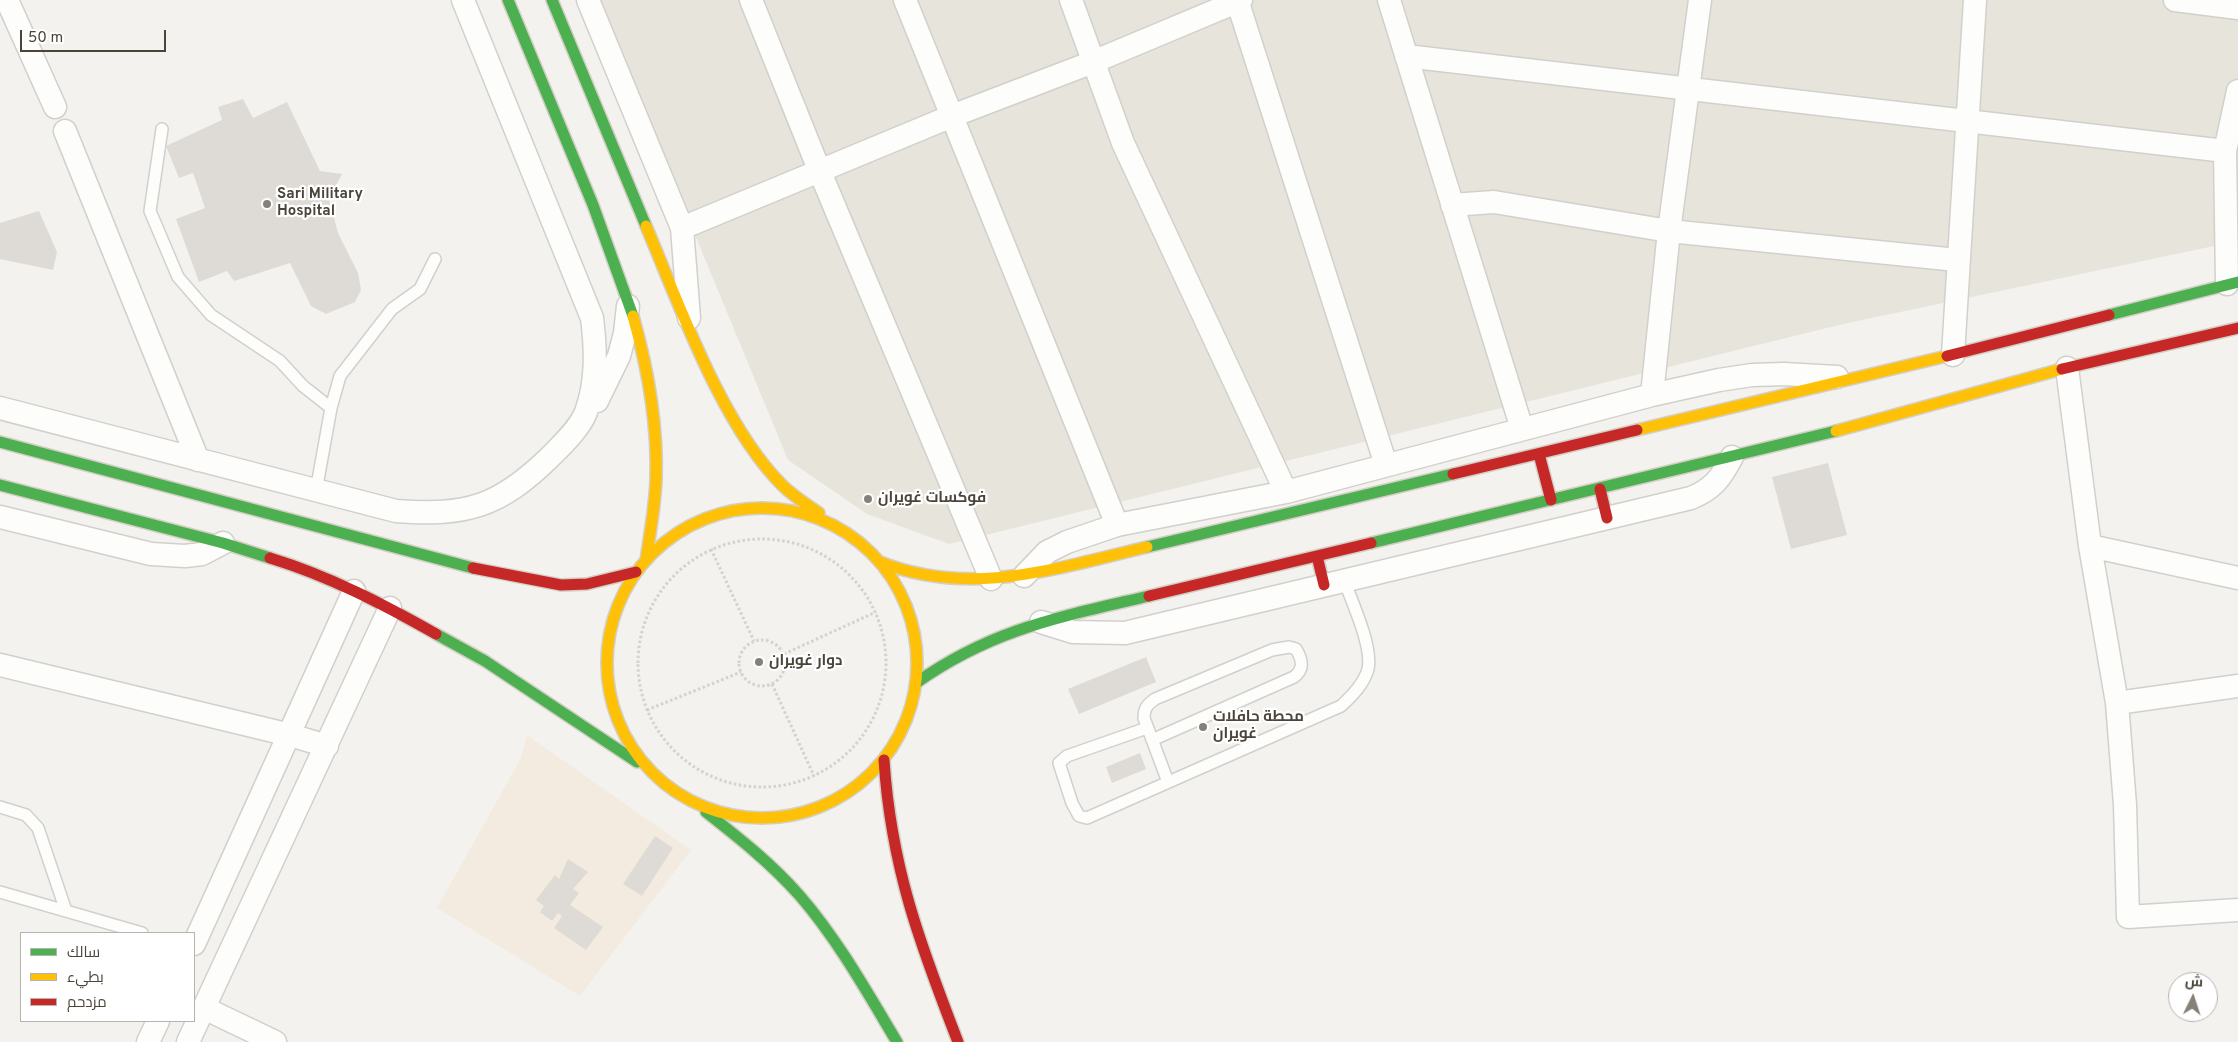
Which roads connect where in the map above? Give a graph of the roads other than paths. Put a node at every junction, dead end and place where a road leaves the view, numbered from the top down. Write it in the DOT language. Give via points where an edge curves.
graph roads {
  1 [pos="7,0"];
  2 [pos="463,0"];
  3 [pos="508,0"];
  4 [pos="552,0"];
  5 [pos="588,0"];
  6 [pos="751,0"];
  7 [pos="905,0"];
  8 [pos="1071,0"];
  9 [pos="1239,0"];
  10 [pos="1389,0"];
  11 [pos="1700,0"];
  12 [pos="1976,0"];
  13 [pos="2175,0"];
  14 [pos="2238,8"];
  15 [pos="1406,56"];
  16 [pos="1093,62"];
  17 [pos="1687,87"];
  18 [pos="2238,91"];
  19 [pos="55,107"];
  20 [pos="952,116"];
  21 [pos="1967,120"];
  22 [pos="162,129"];
  23 [pos="65,131"];
  24 [pos="2226,151"];
  25 [pos="820,172"];
  26 [pos="1452,205"];
  27 [pos="682,228"];
  28 [pos="1670,230"];
  29 [pos="435,259"];
  30 [pos="1957,260"];
  31 [pos="2232,283"];
  32 [pos="628,296"];
  33 [pos="2238,328"];
  34 [pos="690,332"];
  35 [pos="1953,356"];
  36 [pos="2066,360"];
  37 [pos="1858,378"];
  38 [pos="1652,395"];
  39 [pos="0,408"];
  40 [pos="331,408"];
  41 [pos="585,415"];
  42 [pos="1522,430"];
  43 [pos="0,442"];
  44 [pos="1539,454"];
  45 [pos="1732,457"];
  46 [pos="198,460"];
  47 [pos="1386,465"];
  48 [pos="0,485"];
  49 [pos="1600,489"];
  50 [pos="316,491"];
  51 [pos="1286,492"];
  52 [pos="1551,500"];
  53 [pos="0,517"];
  54 [pos="1607,518"];
  55 [pos="1117,525"];
  56 [pos="838,528"];
  57 [pos="223,543"];
  58 [pos="2090,546"];
  59 [pos="1317,556"];
  60 [pos="646,560"];
  61 [pos="880,562"];
  62 [pos="636,572"];
  63 [pos="1024,576"];
  64 [pos="2238,578"];
  65 [pos="991,579"];
  66 [pos="1334,582"];
  67 [pos="354,591"];
  68 [pos="390,608"];
  69 [pos="1041,622"];
  70 [pos="0,665"];
  71 [pos="916,683"];
  72 [pos="2238,686"];
  73 [pos="2117,703"];
  74 [pos="1148,728"];
  75 [pos="290,735"];
  76 [pos="1152,740"];
  77 [pos="327,746"];
  78 [pos="884,760"];
  79 [pos="656,776"];
  80 [pos="1168,782"];
  81 [pos="692,802"];
  82 [pos="0,807"];
  83 [pos="0,892"];
  84 [pos="2238,910"];
  85 [pos="66,911"];
  86 [pos="139,932"];
  87 [pos="195,942"];
  88 [pos="199,1015"];
  89 [pos="158,1022"];
  90 [pos="148,1042"];
  91 [pos="188,1042"];
  92 [pos="274,1042"];
  93 [pos="897,1042"];
  94 [pos="958,1042"];
  1 -- 19 [label="street"];
  2 -- 41 [label="street" via="592,318 594,373"];
  3 -- 32 [label="main road" via="609,241"];
  4 -- 34 [label="main road"];
  5 -- 27 [label="street"];
  6 -- 25 [label="street"];
  7 -- 20 [label="street"];
  8 -- 16 [label="street"];
  9 -- 16 [label="street"];
  9 -- 47 [label="street"];
  10 -- 15 [label="street"];
  11 -- 17 [label="street"];
  12 -- 21 [label="street"];
  13 -- 14 [label="street"];
  15 -- 17 [label="street"];
  15 -- 26 [label="street"];
  16 -- 20 [label="street"];
  16 -- 51 [label="street" via="1123,143"];
  17 -- 21 [label="street"];
  17 -- 28 [label="street"];
  18 -- 24 [label="street"];
  20 -- 25 [label="street"];
  20 -- 55 [label="street"];
  21 -- 24 [label="street"];
  21 -- 30 [label="street"];
  22 -- 40 [label="lane" via="150,211 178,277 211,315 280,361 303,386"];
  23 -- 46 [label="street"];
  24 -- 31 [label="street"];
  25 -- 27 [label="street"];
  25 -- 65 [label="street"];
  26 -- 28 [label="street" via="1494,202"];
  26 -- 42 [label="street"];
  27 -- 34 [label="street"];
  28 -- 30 [label="street"];
  28 -- 38 [label="street"];
  29 -- 40 [label="lane" via="420,289 392,309 340,376"];
  30 -- 35 [label="street"];
  31 -- 35 [label="main road" via="2062,331"];
  32 -- 41 [label="street" via="625,333 619,356 600,396"];
  32 -- 60 [label="main road" via="641,341 654,425 656,477"];
  33 -- 36 [label="main road"];
  34 -- 56 [label="main road" via="745,436 765,465 781,484"];
  35 -- 37 [label="main road"];
  36 -- 45 [label="main road"];
  36 -- 58 [label="street"];
  37 -- 38 [label="street" via="1752,375"];
  37 -- 44 [label="main road"];
  38 -- 42 [label="street"];
  39 -- 46 [label="street"];
  40 -- 50 [label="lane"];
  41 -- 50 [label="street" via="561,447 531,477 509,493 459,511 396,511"];
  42 -- 47 [label="street"];
  43 -- 62 [label="main road" via="496,574 561,585 596,582"];
  44 -- 52 [label="main road"];
  44 -- 63 [label="main road"];
  45 -- 49 [label="main road"];
  45 -- 54 [label="street" via="1720,480 1707,491"];
  46 -- 50 [label="street"];
  47 -- 51 [label="street"];
  48 -- 57 [label="main road"];
  49 -- 52 [label="main road"];
  49 -- 54 [label="main road"];
  51 -- 55 [label="street"];
  52 -- 59 [label="main road"];
  53 -- 57 [label="street" via="151,554 202,554"];
  54 -- 66 [label="street"];
  55 -- 63 [label="street" via="1047,552"];
  56 -- 60 [label="main road" via="803,513 784,510 765,508 727,512 708,517 683,530"];
  56 -- 61 [label="main road"];
  57 -- 67 [label="main road" via="300,567"];
  58 -- 64 [label="street"];
  58 -- 73 [label="street"];
  59 -- 66 [label="main road"];
  59 -- 69 [label="main road"];
  60 -- 62 [label="main road"];
  61 -- 65 [label="main road" via="902,572 926,577"];
  61 -- 71 [label="main road" via="899,588 911,619 917,651"];
  62 -- 79 [label="main road" via="616,608 610,627 608,681 620,727 638,756"];
  63 -- 65 [label="main road"];
  66 -- 69 [label="street" via="1125,633 1073,632"];
  66 -- 80 [label="lane" via="1368,658 1364,678 1354,693 1333,711"];
  67 -- 68 [label="main road"];
  67 -- 75 [label="street"];
  68 -- 77 [label="street"];
  68 -- 79 [label="main road" via="485,661"];
  69 -- 71 [label="main road" via="978,644 946,661"];
  70 -- 75 [label="street"];
  71 -- 78 [label="main road" via="905,724"];
  72 -- 73 [label="street"];
  73 -- 84 [label="street" via="2125,805 2128,917"];
  74 -- 76 [label="lane"];
  74 -- 76 [label="lane" via="1144,710 1155,699 1272,650 1289,647 1299,654 1302,669 1294,677"];
  74 -- 80 [label="lane" via="1062,759 1059,769 1072,804 1079,816 1087,818"];
  75 -- 77 [label="street"];
  75 -- 87 [label="street"];
  76 -- 80 [label="lane"];
  77 -- 88 [label="street"];
  78 -- 81 [label="main road" via="847,793 796,814 775,818 739,816"];
  78 -- 94 [label="main road" via="890,826 904,892"];
  79 -- 81 [label="main road"];
  81 -- 93 [label="main road" via="752,847 815,915"];
  82 -- 85 [label="lane" via="26,815 38,828"];
  83 -- 85 [label="lane"];
  85 -- 86 [label="lane"];
  88 -- 91 [label="street"];
  88 -- 92 [label="street"];
  89 -- 90 [label="street"];
}
